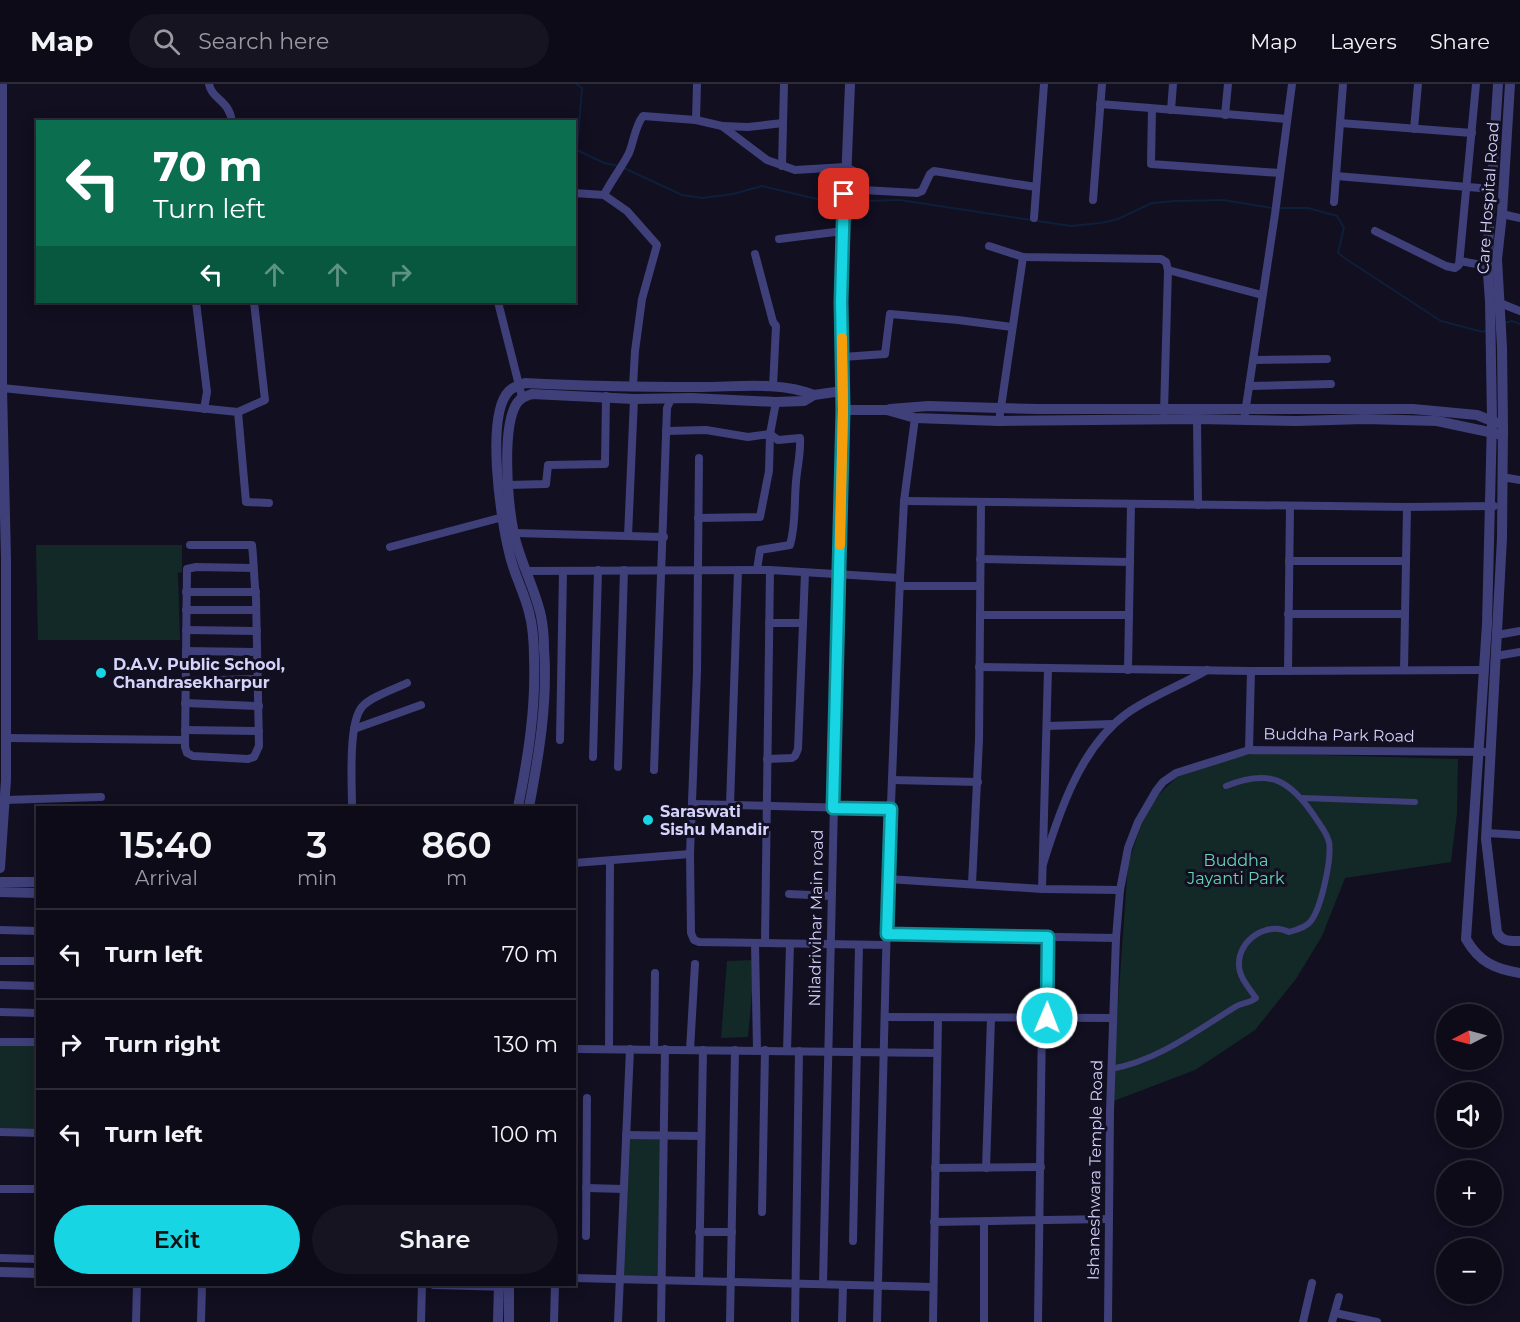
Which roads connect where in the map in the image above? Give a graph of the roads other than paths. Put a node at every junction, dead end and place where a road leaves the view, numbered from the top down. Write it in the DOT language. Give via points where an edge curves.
graph roads {
  1 [pos="3,84"];
  2 [pos="208,84"];
  3 [pos="698,84"];
  4 [pos="784,84"];
  5 [pos="850,84"];
  6 [pos="1044,84"];
  7 [pos="1102,84"];
  8 [pos="1173,84"];
  9 [pos="1228,84"];
  10 [pos="1293,84"];
  11 [pos="1343,84"];
  12 [pos="1418,84"];
  13 [pos="1476,84"];
  14 [pos="1498,84"];
  15 [pos="1510,84"];
  16 [pos="1100,104"];
  17 [pos="1152,109"];
  18 [pos="1171,111"];
  19 [pos="1226,115"];
  20 [pos="1287,118"];
  21 [pos="232,120"];
  22 [pos="696,120"];
  23 [pos="783,123"];
  24 [pos="1340,123"];
  25 [pos="722,126"];
  26 [pos="1414,129"];
  27 [pos="1472,133"];
  28 [pos="783,166"];
  29 [pos="845,167"];
  30 [pos="1280,173"];
  31 [pos="1336,176"];
  32 [pos="1036,187"];
  33 [pos="1468,187"];
  34 [pos="1492,189"];
  35 [pos="862,190"];
  36 [pos="844,191"];
  37 [pos="576,193"];
  38 [pos="604,195"];
  39 [pos="1093,200"];
  40 [pos="1334,201"];
  41 [pos="1502,214"];
  42 [pos="1034,218"];
  43 [pos="1520,218"];
  44 [pos="844,222"];
  45 [pos="1375,231"];
  46 [pos="779,239"];
  47 [pos="989,246"];
  48 [pos="756,254"];
  49 [pos="1023,257"];
  50 [pos="1460,261"];
  51 [pos="1492,267"];
  52 [pos="1168,270"];
  53 [pos="1262,295"];
  54 [pos="196,303"];
  55 [pos="254,303"];
  56 [pos="498,303"];
  57 [pos="1497,310"];
  58 [pos="1520,312"];
  59 [pos="1012,327"];
  60 [pos="843,357"];
  61 [pos="1253,360"];
  62 [pos="1327,360"];
  63 [pos="1331,384"];
  64 [pos="518,385"];
  65 [pos="633,386"];
  66 [pos="1249,386"];
  67 [pos="773,387"];
  68 [pos="3,388"];
  69 [pos="842,391"];
  70 [pos="814,395"];
  71 [pos="606,396"];
  72 [pos="522,397"];
  73 [pos="633,399"];
  74 [pos="670,399"];
  75 [pos="776,402"];
  76 [pos="1001,408"];
  77 [pos="204,409"];
  78 [pos="843,410"];
  79 [pos="887,410"];
  80 [pos="238,412"];
  81 [pos="1164,414"];
  82 [pos="1245,415"];
  83 [pos="915,418"];
  84 [pos="1197,419"];
  85 [pos="1492,420"];
  86 [pos="999,421"];
  87 [pos="1503,430"];
  88 [pos="666,431"];
  89 [pos="1491,433"];
  90 [pos="770,434"];
  91 [pos="699,458"];
  92 [pos="1502,477"];
  93 [pos="1520,480"];
  94 [pos="507,485"];
  95 [pos="904,501"];
  96 [pos="981,502"];
  97 [pos="269,503"];
  98 [pos="1131,504"];
  99 [pos="1198,505"];
  100 [pos="1290,506"];
  101 [pos="1489,506"];
  102 [pos="1501,506"];
  103 [pos="1407,507"];
  104 [pos="503,517"];
  105 [pos="699,518"];
  106 [pos="514,533"];
  107 [pos="628,536"];
  108 [pos="664,537"];
  109 [pos="190,545"];
  110 [pos="390,547"];
  111 [pos="980,559"];
  112 [pos="1289,561"];
  113 [pos="1407,561"];
  114 [pos="1130,562"];
  115 [pos="254,568"];
  116 [pos="598,570"];
  117 [pos="624,570"];
  118 [pos="661,570"];
  119 [pos="698,570"];
  120 [pos="738,570"];
  121 [pos="757,570"];
  122 [pos="770,570"];
  123 [pos="526,571"];
  124 [pos="563,571"];
  125 [pos="805,573"];
  126 [pos="839,575"];
  127 [pos="900,582"];
  128 [pos="980,586"];
  129 [pos="186,592"];
  130 [pos="255,592"];
  131 [pos="186,610"];
  132 [pos="256,610"];
  133 [pos="1288,614"];
  134 [pos="1406,614"];
  135 [pos="980,615"];
  136 [pos="1129,615"];
  137 [pos="1492,621"];
  138 [pos="769,623"];
  139 [pos="803,623"];
  140 [pos="186,630"];
  141 [pos="257,631"];
  142 [pos="1520,631"];
  143 [pos="1497,635"];
  144 [pos="186,651"];
  145 [pos="257,652"];
  146 [pos="1520,652"];
  147 [pos="1496,656"];
  148 [pos="979,667"];
  149 [pos="1048,669"];
  150 [pos="1128,670"];
  151 [pos="1207,670"];
  152 [pos="1404,670"];
  153 [pos="1484,670"];
  154 [pos="1251,671"];
  155 [pos="1288,671"];
  156 [pos="258,679"];
  157 [pos="186,681"];
  158 [pos="407,683"];
  159 [pos="185,703"];
  160 [pos="420,705"];
  161 [pos="258,706"];
  162 [pos="1113,724"];
  163 [pos="1047,726"];
  164 [pos="354,729"];
  165 [pos="185,730"];
  166 [pos="259,731"];
  167 [pos="6,738"];
  168 [pos="185,740"];
  169 [pos="560,740"];
  170 [pos="1249,750"];
  171 [pos="1479,752"];
  172 [pos="1491,752"];
  173 [pos="593,757"];
  174 [pos="767,759"];
  175 [pos="618,767"];
  176 [pos="654,770"];
  177 [pos="892,780"];
  178 [pos="978,782"];
  179 [pos="1226,786"];
  180 [pos="101,797"];
  181 [pos="1302,798"];
  182 [pos="5,800"];
  183 [pos="1415,802"];
  184 [pos="693,804"];
  185 [pos="730,805"];
  186 [pos="352,806"];
  187 [pos="518,806"];
  188 [pos="529,806"];
  189 [pos="767,806"];
  190 [pos="833,808"];
  191 [pos="891,809"];
  192 [pos="1476,812"];
  193 [pos="1488,812"];
  194 [pos="1487,833"];
  195 [pos="1520,835"];
  196 [pos="690,854"];
  197 [pos="610,861"];
  198 [pos="576,863"];
  199 [pos="1043,864"];
  200 [pos="0,868"];
  201 [pos="888,879"];
  202 [pos="0,882"];
  203 [pos="36,882"];
  204 [pos="972,884"];
  205 [pos="1042,889"];
  206 [pos="1120,890"];
  207 [pos="0,892"];
  208 [pos="36,893"];
  209 [pos="789,894"];
  210 [pos="831,896"];
  211 [pos="0,930"];
  212 [pos="36,931"];
  213 [pos="887,934"];
  214 [pos="1048,937"];
  215 [pos="1116,938"];
  216 [pos="1520,941"];
  217 [pos="760,943"];
  218 [pos="790,944"];
  219 [pos="830,944"];
  220 [pos="859,945"];
  221 [pos="886,945"];
  222 [pos="0,961"];
  223 [pos="36,961"];
  224 [pos="695,964"];
  225 [pos="655,973"];
  226 [pos="1520,973"];
  227 [pos="0,985"];
  228 [pos="36,986"];
  229 [pos="0,1012"];
  230 [pos="36,1012"];
  231 [pos="885,1017"];
  232 [pos="1113,1017"];
  233 [pos="938,1018"];
  234 [pos="991,1018"];
  235 [pos="1045,1018"];
  236 [pos="0,1042"];
  237 [pos="36,1042"];
  238 [pos="576,1049"];
  239 [pos="609,1049"];
  240 [pos="630,1049"];
  241 [pos="654,1049"];
  242 [pos="665,1049"];
  243 [pos="690,1050"];
  244 [pos="703,1050"];
  245 [pos="735,1050"];
  246 [pos="761,1050"];
  247 [pos="787,1051"];
  248 [pos="800,1051"];
  249 [pos="827,1051"];
  250 [pos="857,1052"];
  251 [pos="884,1053"];
  252 [pos="937,1053"];
  253 [pos="1111,1069"];
  254 [pos="587,1098"];
  255 [pos="0,1132"];
  256 [pos="36,1133"];
  257 [pos="626,1135"];
  258 [pos="664,1136"];
  259 [pos="701,1136"];
  260 [pos="1041,1167"];
  261 [pos="935,1168"];
  262 [pos="986,1168"];
  263 [pos="586,1188"];
  264 [pos="0,1189"];
  265 [pos="624,1189"];
  266 [pos="36,1190"];
  267 [pos="762,1212"];
  268 [pos="1109,1219"];
  269 [pos="1041,1220"];
  270 [pos="984,1221"];
  271 [pos="934,1222"];
  272 [pos="699,1232"];
  273 [pos="732,1232"];
  274 [pos="586,1236"];
  275 [pos="853,1241"];
  276 [pos="0,1258"];
  277 [pos="36,1259"];
  278 [pos="0,1272"];
  279 [pos="36,1273"];
  280 [pos="576,1278"];
  281 [pos="620,1279"];
  282 [pos="663,1279"];
  283 [pos="699,1281"];
  284 [pos="731,1282"];
  285 [pos="1312,1283"];
  286 [pos="796,1284"];
  287 [pos="823,1284"];
  288 [pos="843,1285"];
  289 [pos="138,1286"];
  290 [pos="202,1286"];
  291 [pos="422,1286"];
  292 [pos="504,1286"];
  293 [pos="504,1286"];
  294 [pos="555,1286"];
  295 [pos="878,1286"];
  296 [pos="933,1287"];
  297 [pos="1339,1297"];
  298 [pos="1335,1312"];
  299 [pos="136,1322"];
  300 [pos="201,1322"];
  301 [pos="421,1322"];
  302 [pos="498,1322"];
  303 [pos="509,1322"];
  304 [pos="554,1322"];
  305 [pos="618,1322"];
  306 [pos="661,1322"];
  307 [pos="730,1322"];
  308 [pos="795,1322"];
  309 [pos="842,1322"];
  310 [pos="877,1322"];
  311 [pos="933,1322"];
  312 [pos="984,1322"];
  313 [pos="1038,1322"];
  314 [pos="1108,1322"];
  315 [pos="1303,1322"];
  316 [pos="1332,1322"];
  317 [pos="1377,1322"];
  1 -- 68 [label="street"];
  2 -- 21 [label="street" via="230,110"];
  3 -- 22 [label="street"];
  4 -- 23 [label="street"];
  5 -- 29 [label="street, Niladrivihar Main road"];
  6 -- 32 [label="street"];
  7 -- 16 [label="street"];
  8 -- 18 [label="street"];
  9 -- 19 [label="street"];
  10 -- 20 [label="street"];
  11 -- 24 [label="street"];
  12 -- 26 [label="street"];
  13 -- 27 [label="street"];
  14 -- 34 [label="street, Care Hospital Road"];
  15 -- 41 [label="street, Care Hospital Road"];
  16 -- 17 [label="street"];
  16 -- 39 [label="street"];
  17 -- 18 [label="street"];
  17 -- 30 [label="street" via="1151,164"];
  18 -- 19 [label="street"];
  19 -- 20 [label="street"];
  20 -- 30 [label="street"];
  22 -- 25 [label="street"];
  22 -- 38 [label="street" via="643,116"];
  23 -- 25 [label="street"];
  23 -- 28 [label="street"];
  24 -- 26 [label="street"];
  24 -- 31 [label="street"];
  25 -- 28 [label="street" via="758,154"];
  26 -- 27 [label="street"];
  27 -- 33 [label="street"];
  28 -- 29 [label="street" via="795,170"];
  29 -- 35 [label="street" via="856,172"];
  29 -- 36 [label="street, Niladrivihar Main road"];
  30 -- 53 [label="street"];
  31 -- 33 [label="street"];
  31 -- 40 [label="street"];
  32 -- 35 [label="street" via="934,171 917,194"];
  32 -- 42 [label="street"];
  33 -- 34 [label="street"];
  33 -- 50 [label="street"];
  34 -- 51 [label="street, Care Hospital Road"];
  35 -- 36 [label="street"];
  35 -- 44 [label="street" via="863,204"];
  36 -- 44 [label="street, Niladrivihar Main road"];
  37 -- 38 [label="street"];
  38 -- 65 [label="street" via="627,211 657,245 642,300"];
  41 -- 43 [label="street"];
  41 -- 51 [label="street, Care Hospital Road"];
  44 -- 46 [label="street"];
  44 -- 60 [label="street, Niladrivihar Main road"];
  45 -- 50 [label="street" via="1450,268"];
  47 -- 49 [label="street"];
  48 -- 67 [label="street" via="776,326"];
  49 -- 52 [label="street" via="1161,260"];
  49 -- 59 [label="street"];
  50 -- 51 [label="street"];
  51 -- 57 [label="street, Care Hospital Road"];
  52 -- 53 [label="street"];
  52 -- 81 [label="street"];
  53 -- 61 [label="street"];
  54 -- 77 [label="street" via="207,392"];
  55 -- 80 [label="street" via="265,400"];
  56 -- 64 [label="street"];
  57 -- 58 [label="street"];
  57 -- 85 [label="street" via="1491,351"];
  57 -- 87 [label="street" via="1502,346"];
  59 -- 60 [label="street" via="890,314 885,354"];
  59 -- 76 [label="street"];
  60 -- 69 [label="street, Niladrivihar Main road"];
  61 -- 62 [label="street"];
  61 -- 66 [label="street"];
  63 -- 66 [label="street"];
  64 -- 65 [label="street"];
  64 -- 72 [label="street"];
  64 -- 104 [label="street" via="504,397 496,421"];
  65 -- 67 [label="street"];
  66 -- 82 [label="street"];
  67 -- 70 [label="street"];
  68 -- 77 [label="street"];
  68 -- 167 [label="street"];
  69 -- 70 [label="street"];
  69 -- 78 [label="street, Niladrivihar Main road"];
  70 -- 75 [label="street" via="804,401"];
  71 -- 72 [label="street"];
  71 -- 73 [label="street"];
  71 -- 94 [label="street" via="605,464 548,465 546,484"];
  72 -- 94 [label="street" via="511,421"];
  73 -- 74 [label="street"];
  73 -- 107 [label="street"];
  74 -- 75 [label="street"];
  74 -- 88 [label="street"];
  75 -- 90 [label="street"];
  76 -- 79 [label="street" via="902,406"];
  76 -- 81 [label="street"];
  76 -- 86 [label="street"];
  77 -- 80 [label="street"];
  78 -- 79 [label="street"];
  78 -- 126 [label="street, Niladrivihar Main road"];
  79 -- 83 [label="street"];
  80 -- 97 [label="street" via="246,502"];
  81 -- 82 [label="street"];
  81 -- 84 [label="street"];
  81 -- 86 [label="street"];
  82 -- 84 [label="street"];
  82 -- 85 [label="street" via="1413,409"];
  82 -- 89 [label="street" via="1437,421"];
  83 -- 86 [label="street"];
  83 -- 95 [label="street"];
  84 -- 99 [label="street"];
  85 -- 87 [label="street"];
  85 -- 89 [label="street"];
  87 -- 89 [label="street"];
  87 -- 92 [label="street"];
  88 -- 90 [label="street" via="706,430 748,437"];
  88 -- 108 [label="street"];
  89 -- 101 [label="street"];
  90 -- 105 [label="street" via="769,471 760,517"];
  90 -- 121 [label="street" via="778,440 800,438 801,452 790,545 760,550"];
  91 -- 105 [label="street"];
  92 -- 93 [label="street"];
  92 -- 102 [label="street"];
  94 -- 106 [label="street"];
  95 -- 96 [label="street"];
  95 -- 127 [label="street"];
  96 -- 98 [label="street"];
  96 -- 111 [label="street"];
  98 -- 99 [label="street"];
  98 -- 114 [label="street"];
  99 -- 100 [label="street"];
  100 -- 103 [label="street"];
  100 -- 112 [label="street"];
  101 -- 102 [label="street"];
  101 -- 103 [label="street"];
  101 -- 137 [label="street"];
  102 -- 137 [label="street" via="1502,538"];
  103 -- 113 [label="street"];
  104 -- 110 [label="street"];
  104 -- 187 [label="street" via="509,554 530,613 534,659 534,708"];
  105 -- 119 [label="street"];
  106 -- 107 [label="street"];
  106 -- 123 [label="street"];
  107 -- 108 [label="street"];
  108 -- 118 [label="street"];
  109 -- 115 [label="street" via="252,545"];
  111 -- 114 [label="street"];
  111 -- 128 [label="street"];
  112 -- 113 [label="street"];
  112 -- 133 [label="street"];
  113 -- 134 [label="street"];
  114 -- 136 [label="street"];
  115 -- 129 [label="street" via="191,567 186,573"];
  115 -- 130 [label="street"];
  116 -- 117 [label="street"];
  116 -- 124 [label="street"];
  116 -- 173 [label="street"];
  117 -- 118 [label="street"];
  117 -- 175 [label="street"];
  118 -- 119 [label="street"];
  118 -- 176 [label="street"];
  119 -- 120 [label="street"];
  119 -- 184 [label="street"];
  120 -- 121 [label="street"];
  120 -- 185 [label="street"];
  121 -- 122 [label="street"];
  122 -- 125 [label="street"];
  122 -- 138 [label="street"];
  123 -- 124 [label="street"];
  123 -- 188 [label="street" via="541,617 545,650 542,731"];
  124 -- 169 [label="street"];
  125 -- 126 [label="street"];
  125 -- 139 [label="street"];
  126 -- 127 [label="street"];
  126 -- 190 [label="street, Niladrivihar Main road"];
  127 -- 128 [label="street"];
  127 -- 177 [label="street"];
  128 -- 135 [label="street"];
  129 -- 130 [label="street"];
  129 -- 131 [label="street"];
  130 -- 132 [label="street"];
  131 -- 132 [label="street"];
  131 -- 140 [label="street"];
  132 -- 141 [label="street"];
  133 -- 134 [label="street"];
  133 -- 155 [label="street"];
  134 -- 152 [label="street"];
  135 -- 136 [label="street"];
  135 -- 148 [label="street"];
  136 -- 150 [label="street"];
  137 -- 143 [label="street"];
  137 -- 153 [label="street"];
  138 -- 139 [label="street"];
  138 -- 174 [label="street"];
  139 -- 174 [label="street" via="797,754 792,758"];
  140 -- 141 [label="street"];
  140 -- 144 [label="street"];
  141 -- 145 [label="street"];
  142 -- 143 [label="street"];
  143 -- 147 [label="street"];
  144 -- 145 [label="street"];
  144 -- 157 [label="street"];
  145 -- 156 [label="street"];
  146 -- 147 [label="street"];
  147 -- 172 [label="street"];
  148 -- 149 [label="street"];
  148 -- 178 [label="street"];
  149 -- 150 [label="street"];
  149 -- 163 [label="street"];
  150 -- 151 [label="street"];
  151 -- 154 [label="street"];
  151 -- 162 [label="street" via="1147,701"];
  152 -- 153 [label="street"];
  152 -- 155 [label="street"];
  153 -- 171 [label="street"];
  154 -- 155 [label="street"];
  154 -- 170 [label="street"];
  156 -- 157 [label="street"];
  156 -- 161 [label="street"];
  157 -- 159 [label="street"];
  158 -- 164 [label="street" via="363,706"];
  159 -- 161 [label="street"];
  159 -- 165 [label="street"];
  160 -- 164 [label="street"];
  161 -- 166 [label="street"];
  162 -- 163 [label="street"];
  162 -- 199 [label="street" via="1068,792"];
  163 -- 199 [label="street"];
  164 -- 186 [label="street"];
  165 -- 166 [label="street"];
  165 -- 168 [label="street"];
  166 -- 168 [label="street" via="257,754 248,759 193,756 188,753"];
  167 -- 168 [label="street"];
  167 -- 182 [label="street"];
  170 -- 171 [label="street, Buddha Park Road"];
  170 -- 206 [label="street, Buddha Park Road" via="1176,772 1163,782 1138,822 1128,848"];
  171 -- 172 [label="street, Buddha Park Road"];
  171 -- 192 [label="street"];
  172 -- 193 [label="street"];
  174 -- 189 [label="street"];
  177 -- 178 [label="street"];
  177 -- 191 [label="street"];
  178 -- 204 [label="street"];
  179 -- 181 [label="street" via="1252,779 1276,780"];
  180 -- 182 [label="street"];
  181 -- 183 [label="street"];
  181 -- 253 [label="street" via="1329,841 1327,873 1311,921 1289,932 1283,929 1258,933 1244,945 1239,956 1240,974 1254,1000 1238,1004 1162,1051"];
  182 -- 200 [label="street"];
  184 -- 185 [label="street"];
  184 -- 196 [label="street"];
  185 -- 189 [label="street"];
  189 -- 190 [label="street"];
  189 -- 217 [label="street"];
  190 -- 191 [label="street"];
  190 -- 210 [label="street, Niladrivihar Main road"];
  191 -- 201 [label="street"];
  192 -- 193 [label="street"];
  192 -- 226 [label="street" via="1467,939 1480,959 1501,970"];
  193 -- 194 [label="street"];
  194 -- 195 [label="street"];
  194 -- 216 [label="street" via="1497,932 1506,941"];
  196 -- 197 [label="street"];
  196 -- 217 [label="street" via="694,940"];
  197 -- 198 [label="street"];
  197 -- 239 [label="street"];
  199 -- 205 [label="street"];
  201 -- 204 [label="street"];
  201 -- 213 [label="street"];
  202 -- 203 [label="street"];
  204 -- 205 [label="street"];
  205 -- 206 [label="street"];
  206 -- 215 [label="street, Buddha Park Road"];
  207 -- 208 [label="street"];
  209 -- 210 [label="street"];
  210 -- 219 [label="street, Niladrivihar Main road"];
  211 -- 212 [label="street"];
  213 -- 214 [label="street"];
  213 -- 221 [label="street"];
  214 -- 215 [label="street"];
  214 -- 235 [label="street"];
  215 -- 232 [label="street, Buddha Park Road"];
  217 -- 218 [label="street"];
  217 -- 246 [label="street"];
  218 -- 219 [label="street"];
  218 -- 247 [label="street"];
  219 -- 220 [label="street"];
  219 -- 249 [label="street, Niladrivihar Main road"];
  220 -- 221 [label="street"];
  220 -- 250 [label="street"];
  221 -- 231 [label="street"];
  222 -- 223 [label="street"];
  224 -- 243 [label="street"];
  225 -- 241 [label="street"];
  227 -- 228 [label="street"];
  229 -- 230 [label="street"];
  231 -- 233 [label="street"];
  231 -- 251 [label="street"];
  232 -- 235 [label="street"];
  232 -- 253 [label="street, Ishaneshwara Temple Road"];
  233 -- 234 [label="street"];
  233 -- 252 [label="street"];
  234 -- 235 [label="street"];
  234 -- 262 [label="street"];
  235 -- 260 [label="street"];
  236 -- 237 [label="street"];
  238 -- 239 [label="street"];
  239 -- 240 [label="street"];
  240 -- 241 [label="street"];
  240 -- 257 [label="street"];
  241 -- 242 [label="street"];
  242 -- 243 [label="street"];
  242 -- 258 [label="street"];
  243 -- 244 [label="street"];
  244 -- 245 [label="street"];
  244 -- 259 [label="street"];
  245 -- 246 [label="street"];
  245 -- 273 [label="street"];
  246 -- 247 [label="street"];
  246 -- 267 [label="street"];
  247 -- 248 [label="street"];
  248 -- 249 [label="street"];
  248 -- 286 [label="street"];
  249 -- 250 [label="street"];
  249 -- 287 [label="street, Niladrivihar Main road"];
  250 -- 251 [label="street"];
  250 -- 275 [label="street"];
  251 -- 252 [label="street"];
  251 -- 295 [label="street"];
  252 -- 261 [label="street"];
  253 -- 268 [label="street, Ishaneshwara Temple Road"];
  254 -- 263 [label="street"];
  255 -- 256 [label="street"];
  257 -- 258 [label="street"];
  257 -- 265 [label="street"];
  258 -- 259 [label="street"];
  258 -- 282 [label="street"];
  259 -- 272 [label="street"];
  260 -- 262 [label="street"];
  260 -- 269 [label="street"];
  261 -- 262 [label="street"];
  261 -- 271 [label="street"];
  263 -- 265 [label="street"];
  263 -- 274 [label="street"];
  264 -- 266 [label="street"];
  265 -- 281 [label="street"];
  268 -- 269 [label="street"];
  268 -- 314 [label="street, Ishaneshwara Temple Road"];
  269 -- 270 [label="street"];
  269 -- 313 [label="street"];
  270 -- 271 [label="street"];
  270 -- 312 [label="street"];
  271 -- 296 [label="street"];
  272 -- 273 [label="street"];
  272 -- 283 [label="street"];
  273 -- 284 [label="street"];
  276 -- 277 [label="street"];
  278 -- 279 [label="street"];
  280 -- 281 [label="street"];
  281 -- 282 [label="street"];
  281 -- 305 [label="street"];
  282 -- 283 [label="street"];
  282 -- 306 [label="street"];
  283 -- 284 [label="street"];
  284 -- 286 [label="street"];
  284 -- 307 [label="street"];
  285 -- 315 [label="street"];
  286 -- 287 [label="street"];
  286 -- 308 [label="street"];
  287 -- 288 [label="street"];
  288 -- 295 [label="street"];
  288 -- 309 [label="street"];
  289 -- 299 [label="street"];
  290 -- 300 [label="street"];
  291 -- 301 [label="street"];
  292 -- 302 [label="street"];
  293 -- 303 [label="street"];
  294 -- 304 [label="street"];
  295 -- 296 [label="street"];
  295 -- 310 [label="street"];
  296 -- 311 [label="street"];
  297 -- 298 [label="street"];
  298 -- 316 [label="street"];
  298 -- 317 [label="street"];
}
